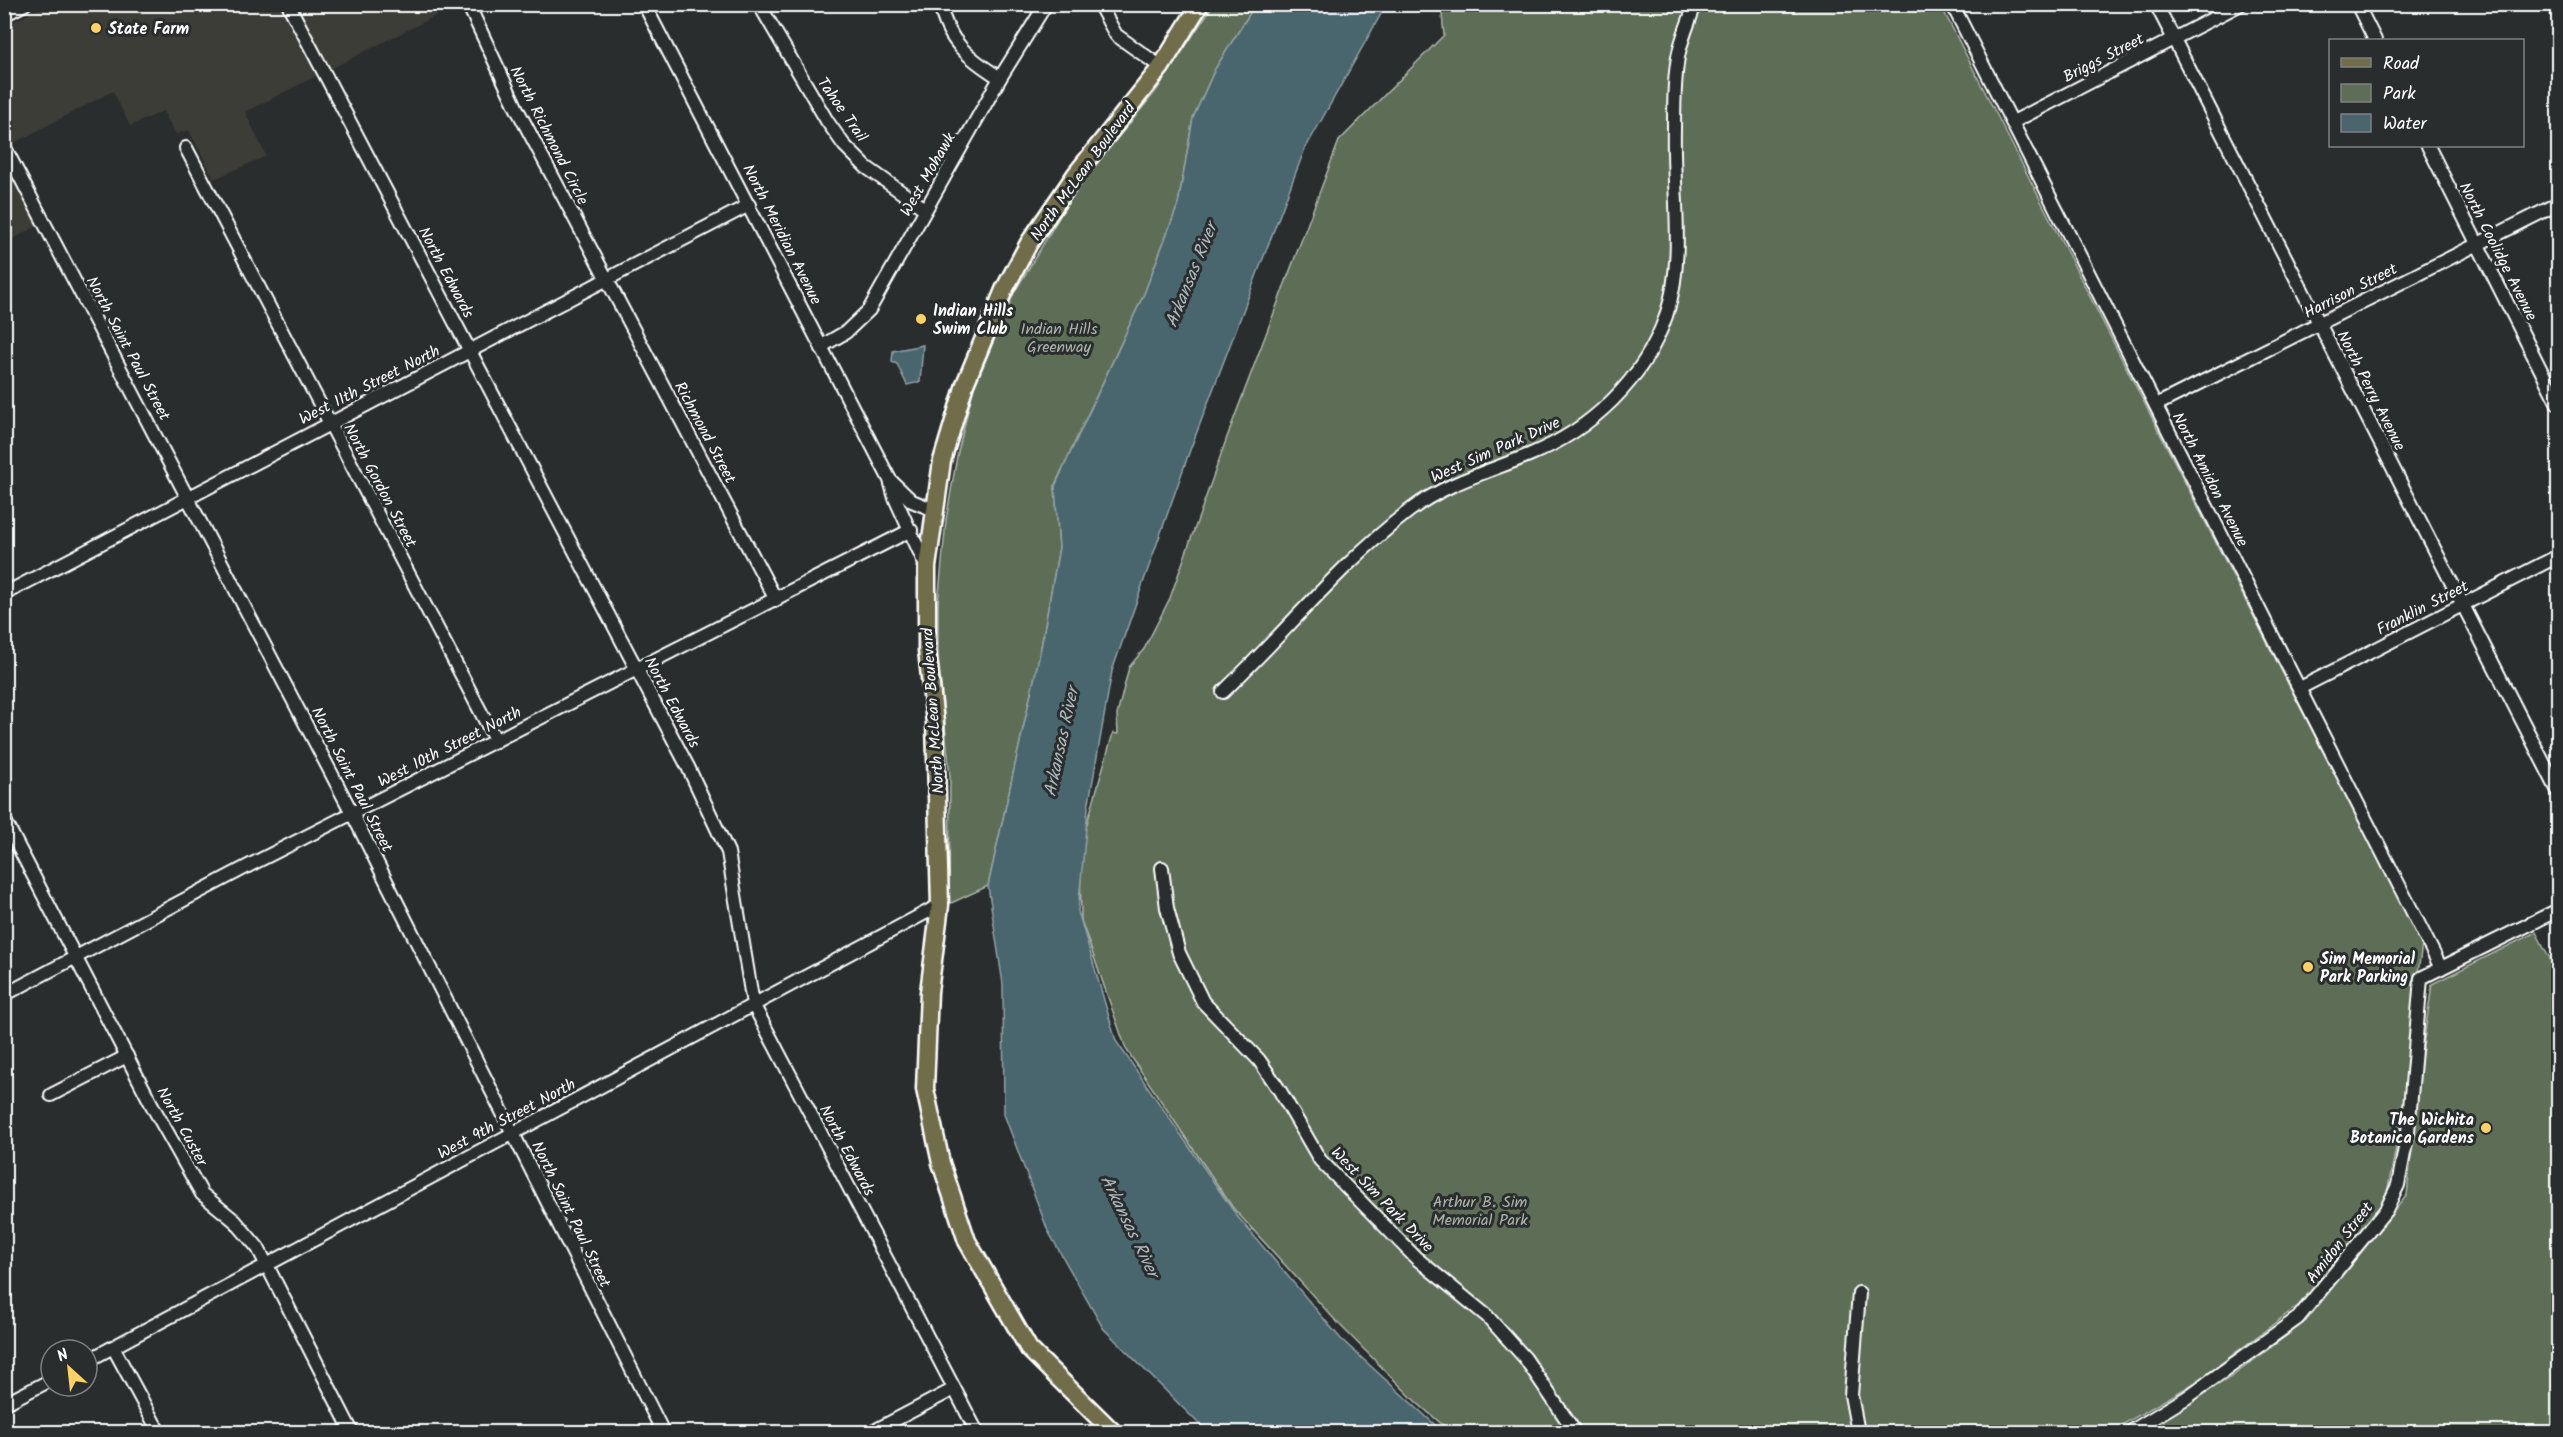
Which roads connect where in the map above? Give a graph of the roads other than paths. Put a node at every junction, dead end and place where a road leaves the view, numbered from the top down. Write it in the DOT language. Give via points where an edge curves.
graph roads {
  1 [pos="25,4"];
  2 [pos="288,4"];
  3 [pos="468,4"];
  4 [pos="644,4"];
  5 [pos="759,4"];
  6 [pos="940,4"];
  7 [pos="1046,4"];
  8 [pos="1099,4"];
  9 [pos="1200,4"];
  10 [pos="1695,4"];
  11 [pos="1952,4"];
  12 [pos="2156,4"];
  13 [pos="2241,4"];
  14 [pos="2357,4"];
  15 [pos="2554,4"];
  16 [pos="2559,14"];
  17 [pos="4,15"];
  18 [pos="2174,39"];
  19 [pos="2374,39"];
  20 [pos="1161,67"];
  21 [pos="1000,78"];
  22 [pos="2013,122"];
  23 [pos="4,146"];
  24 [pos="2428,147"];
  25 [pos="186,148"];
  26 [pos="2559,204"];
  27 [pos="749,205"];
  28 [pos="925,209"];
  29 [pos="2477,244"];
  30 [pos="607,279"];
  31 [pos="2319,324"];
  32 [pos="822,346"];
  33 [pos="471,350"];
  34 [pos="2559,404"];
  35 [pos="2156,405"];
  36 [pos="330,423"];
  37 [pos="890,480"];
  38 [pos="187,497"];
  39 [pos="934,510"];
  40 [pos="911,530"];
  41 [pos="2559,556"];
  42 [pos="927,567"];
  43 [pos="4,594"];
  44 [pos="776,600"];
  45 [pos="2463,605"];
  46 [pos="637,670"];
  47 [pos="2300,688"];
  48 [pos="1223,692"];
  49 [pos="496,741"];
  50 [pos="2559,791"];
  51 [pos="352,813"];
  52 [pos="4,819"];
  53 [pos="1162,868"];
  54 [pos="940,905"];
  55 [pos="2559,910"];
  56 [pos="76,957"];
  57 [pos="2441,968"];
  58 [pos="4,995"];
  59 [pos="753,1004"];
  60 [pos="127,1056"];
  61 [pos="51,1095"];
  62 [pos="514,1133"];
  63 [pos="266,1264"];
  64 [pos="1859,1293"];
  65 [pos="113,1347"];
  66 [pos="99,1355"];
  67 [pos="39,1386"];
  68 [pos="954,1389"];
  69 [pos="4,1404"];
  70 [pos="159,1432"];
  71 [pos="352,1432"];
  72 [pos="663,1432"];
  73 [pos="872,1432"];
  74 [pos="977,1432"];
  75 [pos="1113,1432"];
  76 [pos="1575,1432"];
  77 [pos="1858,1432"];
  78 [pos="2130,1432"];
  1 -- 17 [label="street"];
  2 -- 33 [label="street, North Edwards"];
  3 -- 30 [label="street, North Richmond Circle" via="517,109"];
  4 -- 27 [label="street, North Meridian Avenue"];
  5 -- 28 [label="street, Tahoe Trail" via="844,145 866,167"];
  6 -- 21 [label="street" via="948,31 958,46"];
  7 -- 21 [label="street, West Mohawk"];
  8 -- 20 [label="street" via="1116,34"];
  9 -- 20 [label="main road, North McLean Boulevard"];
  10 -- 48 [label="street, West Sim Park Drive" via="1680,49 1674,130 1677,200 1670,296 1659,334 1630,381 1567,436 1461,480 1411,509 1348,562"];
  11 -- 22 [label="street, North Amidon Avenue"];
  12 -- 18 [label="street, North Perry Avenue"];
  13 -- 18 [label="street, Briggs Street"];
  14 -- 19 [label="street"];
  15 -- 16 [label="street"];
  18 -- 22 [label="street, Briggs Street"];
  18 -- 31 [label="street, North Perry Avenue"];
  20 -- 39 [label="main road, North McLean Boulevard" via="1076,174 1029,243 1004,290 965,384 942,461"];
  21 -- 28 [label="street, West Mohawk"];
  22 -- 35 [label="street, North Amidon Avenue"];
  23 -- 38 [label="street, North Saint Paul Street"];
  24 -- 29 [label="street, North Coolidge Avenue"];
  25 -- 36 [label="street, North Gordon Street"];
  26 -- 29 [label="street, Harrison Street"];
  27 -- 30 [label="street, West 11th Street North"];
  27 -- 32 [label="street, North Meridian Avenue"];
  28 -- 32 [label="street, West Mohawk" via="869,310 846,332"];
  29 -- 31 [label="street, Harrison Street"];
  29 -- 34 [label="street, North Coolidge Avenue"];
  30 -- 33 [label="street, West 11th Street North"];
  30 -- 44 [label="street, Richmond Street"];
  31 -- 35 [label="street, Harrison Street"];
  31 -- 45 [label="street, North Perry Avenue"];
  32 -- 37 [label="street, North Meridian Avenue"];
  33 -- 36 [label="street, West 11th Street North"];
  33 -- 46 [label="street, North Edwards"];
  35 -- 47 [label="street, North Amidon Avenue"];
  36 -- 38 [label="street, West 11th Street North"];
  36 -- 49 [label="street, North Gordon Street"];
  37 -- 39 [label="street, North Meridian Avenue" via="912,501"];
  37 -- 40 [label="street, North Meridian Avenue"];
  38 -- 43 [label="street, West 11th Street North"];
  38 -- 51 [label="street, North Saint Paul Street"];
  39 -- 42 [label="main road, North McLean Boulevard"];
  40 -- 42 [label="street, North Meridian Avenue"];
  40 -- 44 [label="street, West 10th Street North"];
  41 -- 45 [label="street, Franklin Street"];
  42 -- 54 [label="main road, North McLean Boulevard" via="927,650 935,723"];
  44 -- 46 [label="street, West 10th Street North"];
  45 -- 47 [label="street, Franklin Street"];
  45 -- 50 [label="street, North Perry Avenue"];
  46 -- 49 [label="street, West 10th Street North"];
  46 -- 59 [label="street, North Edwards" via="728,852"];
  47 -- 57 [label="street, North Amidon Avenue"];
  49 -- 51 [label="street, West 10th Street North"];
  51 -- 56 [label="street, West 10th Street North"];
  51 -- 62 [label="street, North Saint Paul Street"];
  52 -- 56 [label="street, North Custer"];
  53 -- 76 [label="street, West Sim Park Drive" via="1179,953 1203,1002 1259,1060 1320,1160 1416,1258 1492,1322 1525,1358"];
  54 -- 59 [label="street, West 9th Street North"];
  54 -- 75 [label="main road, North McLean Boulevard" via="929,992 925,1089 941,1163 967,1241 1029,1349"];
  55 -- 57 [label="street"];
  56 -- 58 [label="street, West 10th Street North"];
  56 -- 60 [label="street, North Custer"];
  57 -- 78 [label="street, Amidon Street" via="2421,978 2409,1132 2398,1185 2386,1210 2298,1318 2186,1398"];
  59 -- 62 [label="street, West 9th Street North"];
  59 -- 68 [label="street, North Edwards"];
  60 -- 61 [label="street"];
  60 -- 63 [label="street, North Custer" via="202,1194 235,1221"];
  62 -- 63 [label="street, West 9th Street North"];
  62 -- 72 [label="street, North Saint Paul Street"];
  63 -- 65 [label="street, West 9th Street North"];
  63 -- 71 [label="street, North Custer"];
  64 -- 77 [label="street" via="1851,1395"];
  65 -- 66 [label="street, West 9th Street North"];
  65 -- 70 [label="street"];
  67 -- 69 [label="street"];
  68 -- 73 [label="street"];
  68 -- 74 [label="street, North Edwards"];
}
